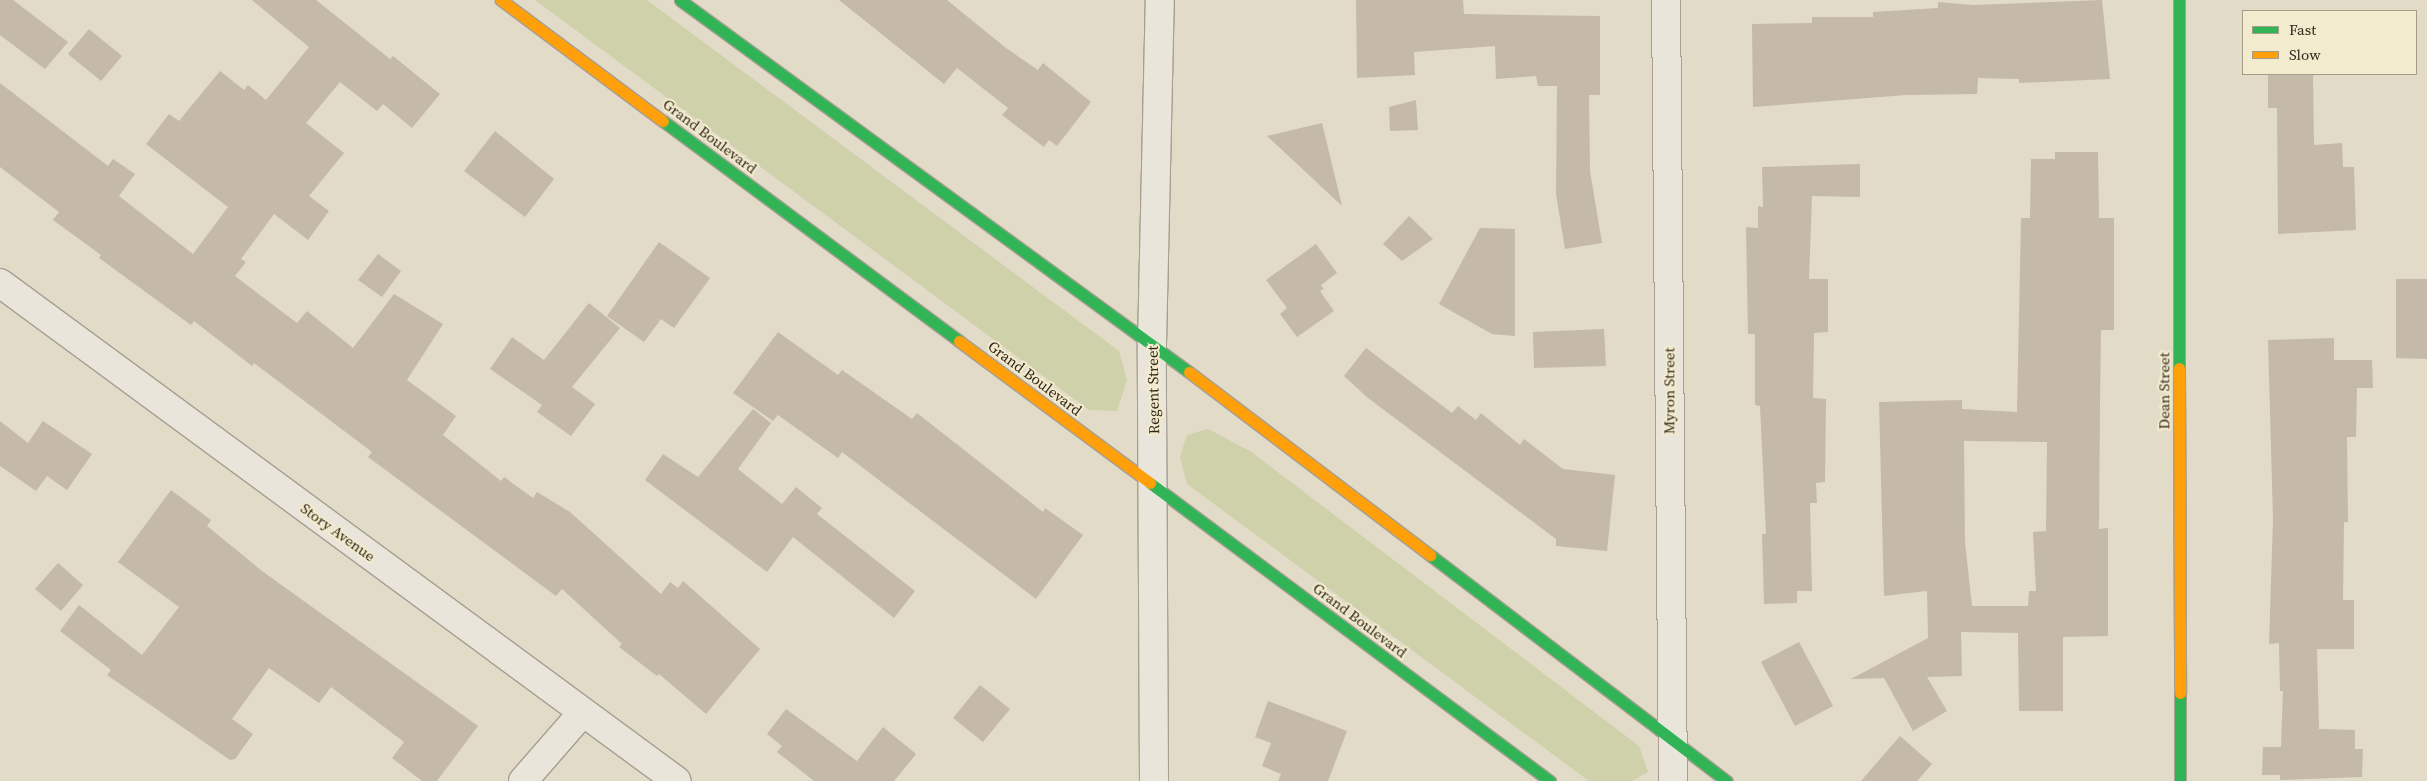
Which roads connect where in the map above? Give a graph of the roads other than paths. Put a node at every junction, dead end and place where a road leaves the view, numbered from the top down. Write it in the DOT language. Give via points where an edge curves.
graph roads {
  1 [pos="501,0"];
  2 [pos="680,0"];
  3 [pos="1160,0"];
  4 [pos="1666,0"];
  5 [pos="2179,0"];
  6 [pos="0,283"];
  7 [pos="1152,344"];
  8 [pos="1156,486"];
  9 [pos="583,712"];
  10 [pos="1675,738"];
  11 [pos="523,781"];
  12 [pos="676,781"];
  13 [pos="1154,781"];
  14 [pos="1550,781"];
  15 [pos="1673,781"];
  16 [pos="1727,781"];
  17 [pos="2180,781"];
  1 -- 8 [label="street, Grand Boulevard"];
  2 -- 7 [label="street"];
  3 -- 7 [label="street, Regent Street"];
  4 -- 10 [label="street, Myron Street"];
  5 -- 17 [label="street, Dean Street"];
  6 -- 9 [label="street, Story Avenue"];
  7 -- 8 [label="street, Regent Street"];
  7 -- 10 [label="street"];
  8 -- 13 [label="street, Regent Street"];
  8 -- 14 [label="street, Grand Boulevard"];
  9 -- 11 [label="street"];
  9 -- 12 [label="street, Story Avenue"];
  10 -- 15 [label="street, Myron Street"];
  10 -- 16 [label="street"];
}
